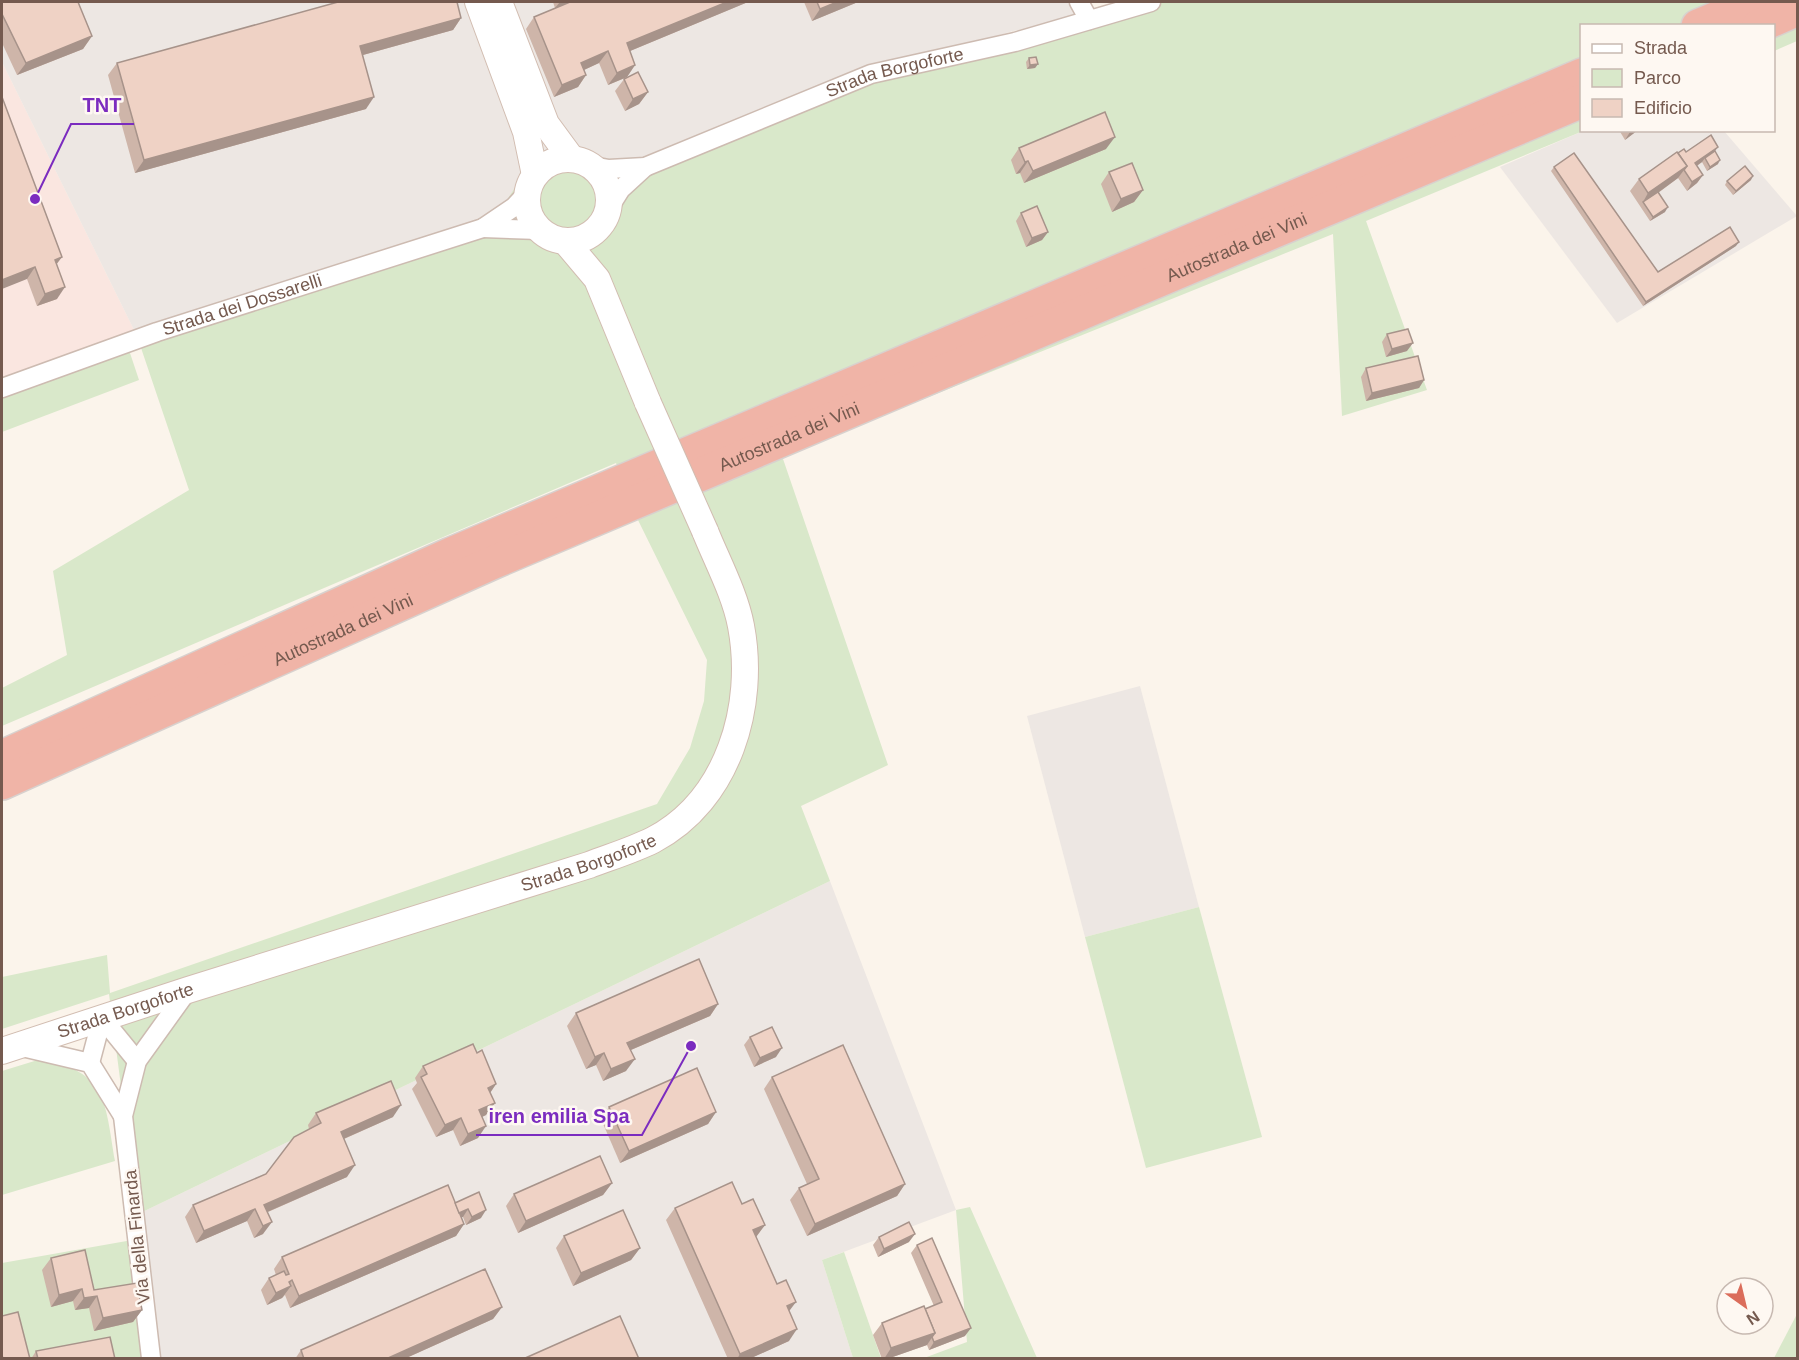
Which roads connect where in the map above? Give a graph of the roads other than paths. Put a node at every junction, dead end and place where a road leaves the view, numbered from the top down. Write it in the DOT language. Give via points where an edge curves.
graph roads {
  1 [pos="478,2"];
  2 [pos="499,2"];
  3 [pos="1079,2"];
  4 [pos="1151,2"];
  5 [pos="1755,2"];
  6 [pos="1797,9"];
  7 [pos="1089,20"];
  8 [pos="1703,24"];
  9 [pos="1763,24"];
  10 [pos="1580,75"];
  11 [pos="1580,101"];
  12 [pos="582,162"];
  13 [pos="645,166"];
  14 [pos="531,184"];
  15 [pos="603,219"];
  16 [pos="483,228"];
  17 [pos="539,230"];
  18 [pos="565,241"];
  19 [pos="597,279"];
  20 [pos="2,388"];
  21 [pos="266,636"];
  22 [pos="2,741"];
  23 [pos="2,757"];
  24 [pos="2,783"];
  25 [pos="188,990"];
  26 [pos="102,1018"];
  27 [pos="10,1049"];
  28 [pos="137,1061"];
  29 [pos="90,1063"];
  30 [pos="123,1116"];
  31 [pos="151,1359"];
  1 -- 14 [label="main road" via="526,132"];
  2 -- 12 [label="main road" via="546,124"];
  3 -- 7 [label="street"];
  4 -- 7 [label="street, Strada Borgoforte"];
  5 -- 8 [label="highway"];
  6 -- 9 [label="highway"];
  7 -- 13 [label="street, Strada Borgoforte" via="1015,42 871,74"];
  10 -- 21 [label="highway, Autostrada dei Vini" via="909,358"];
  11 -- 24 [label="highway, Autostrada dei Vini" via="483,566"];
  12 -- 13 [label="street, Strada Borgoforte" via="609,169"];
  12 -- 14 [label="main road" via="551,162"];
  12 -- 15 [label="main road" via="606,183"];
  13 -- 15 [label="street, Strada Borgoforte" via="621,189"];
  14 -- 16 [label="street, Strada dei Dossarelli" via="514,207"];
  14 -- 17 [label="main road" via="528,213"];
  15 -- 18 [label="main road" via="582,239"];
  15 -- 19 [label="main road"];
  16 -- 17 [label="street, Strada dei Dossarelli"];
  16 -- 20 [label="street, Strada dei Dossarelli" via="157,332"];
  17 -- 18 [label="main road"];
  18 -- 19 [label="main road"];
  19 -- 25 [label="main road, Strada Borgoforte, bridge" via="741,623 747,666 741,714 725,768 692,812 654,840 589,865"];
  21 -- 22 [label="highway" via="111,690"];
  21 -- 23 [label="highway, Autostrada dei Vini"];
  25 -- 26 [label="main road, Strada Borgoforte"];
  25 -- 28 [label="street"];
  26 -- 27 [label="main road, Strada Borgoforte"];
  26 -- 28 [label="street"];
  26 -- 29 [label="street"];
  27 -- 29 [label="street"];
  28 -- 30 [label="street"];
  29 -- 30 [label="street"];
  30 -- 31 [label="street, Via della Finarda"];
}
